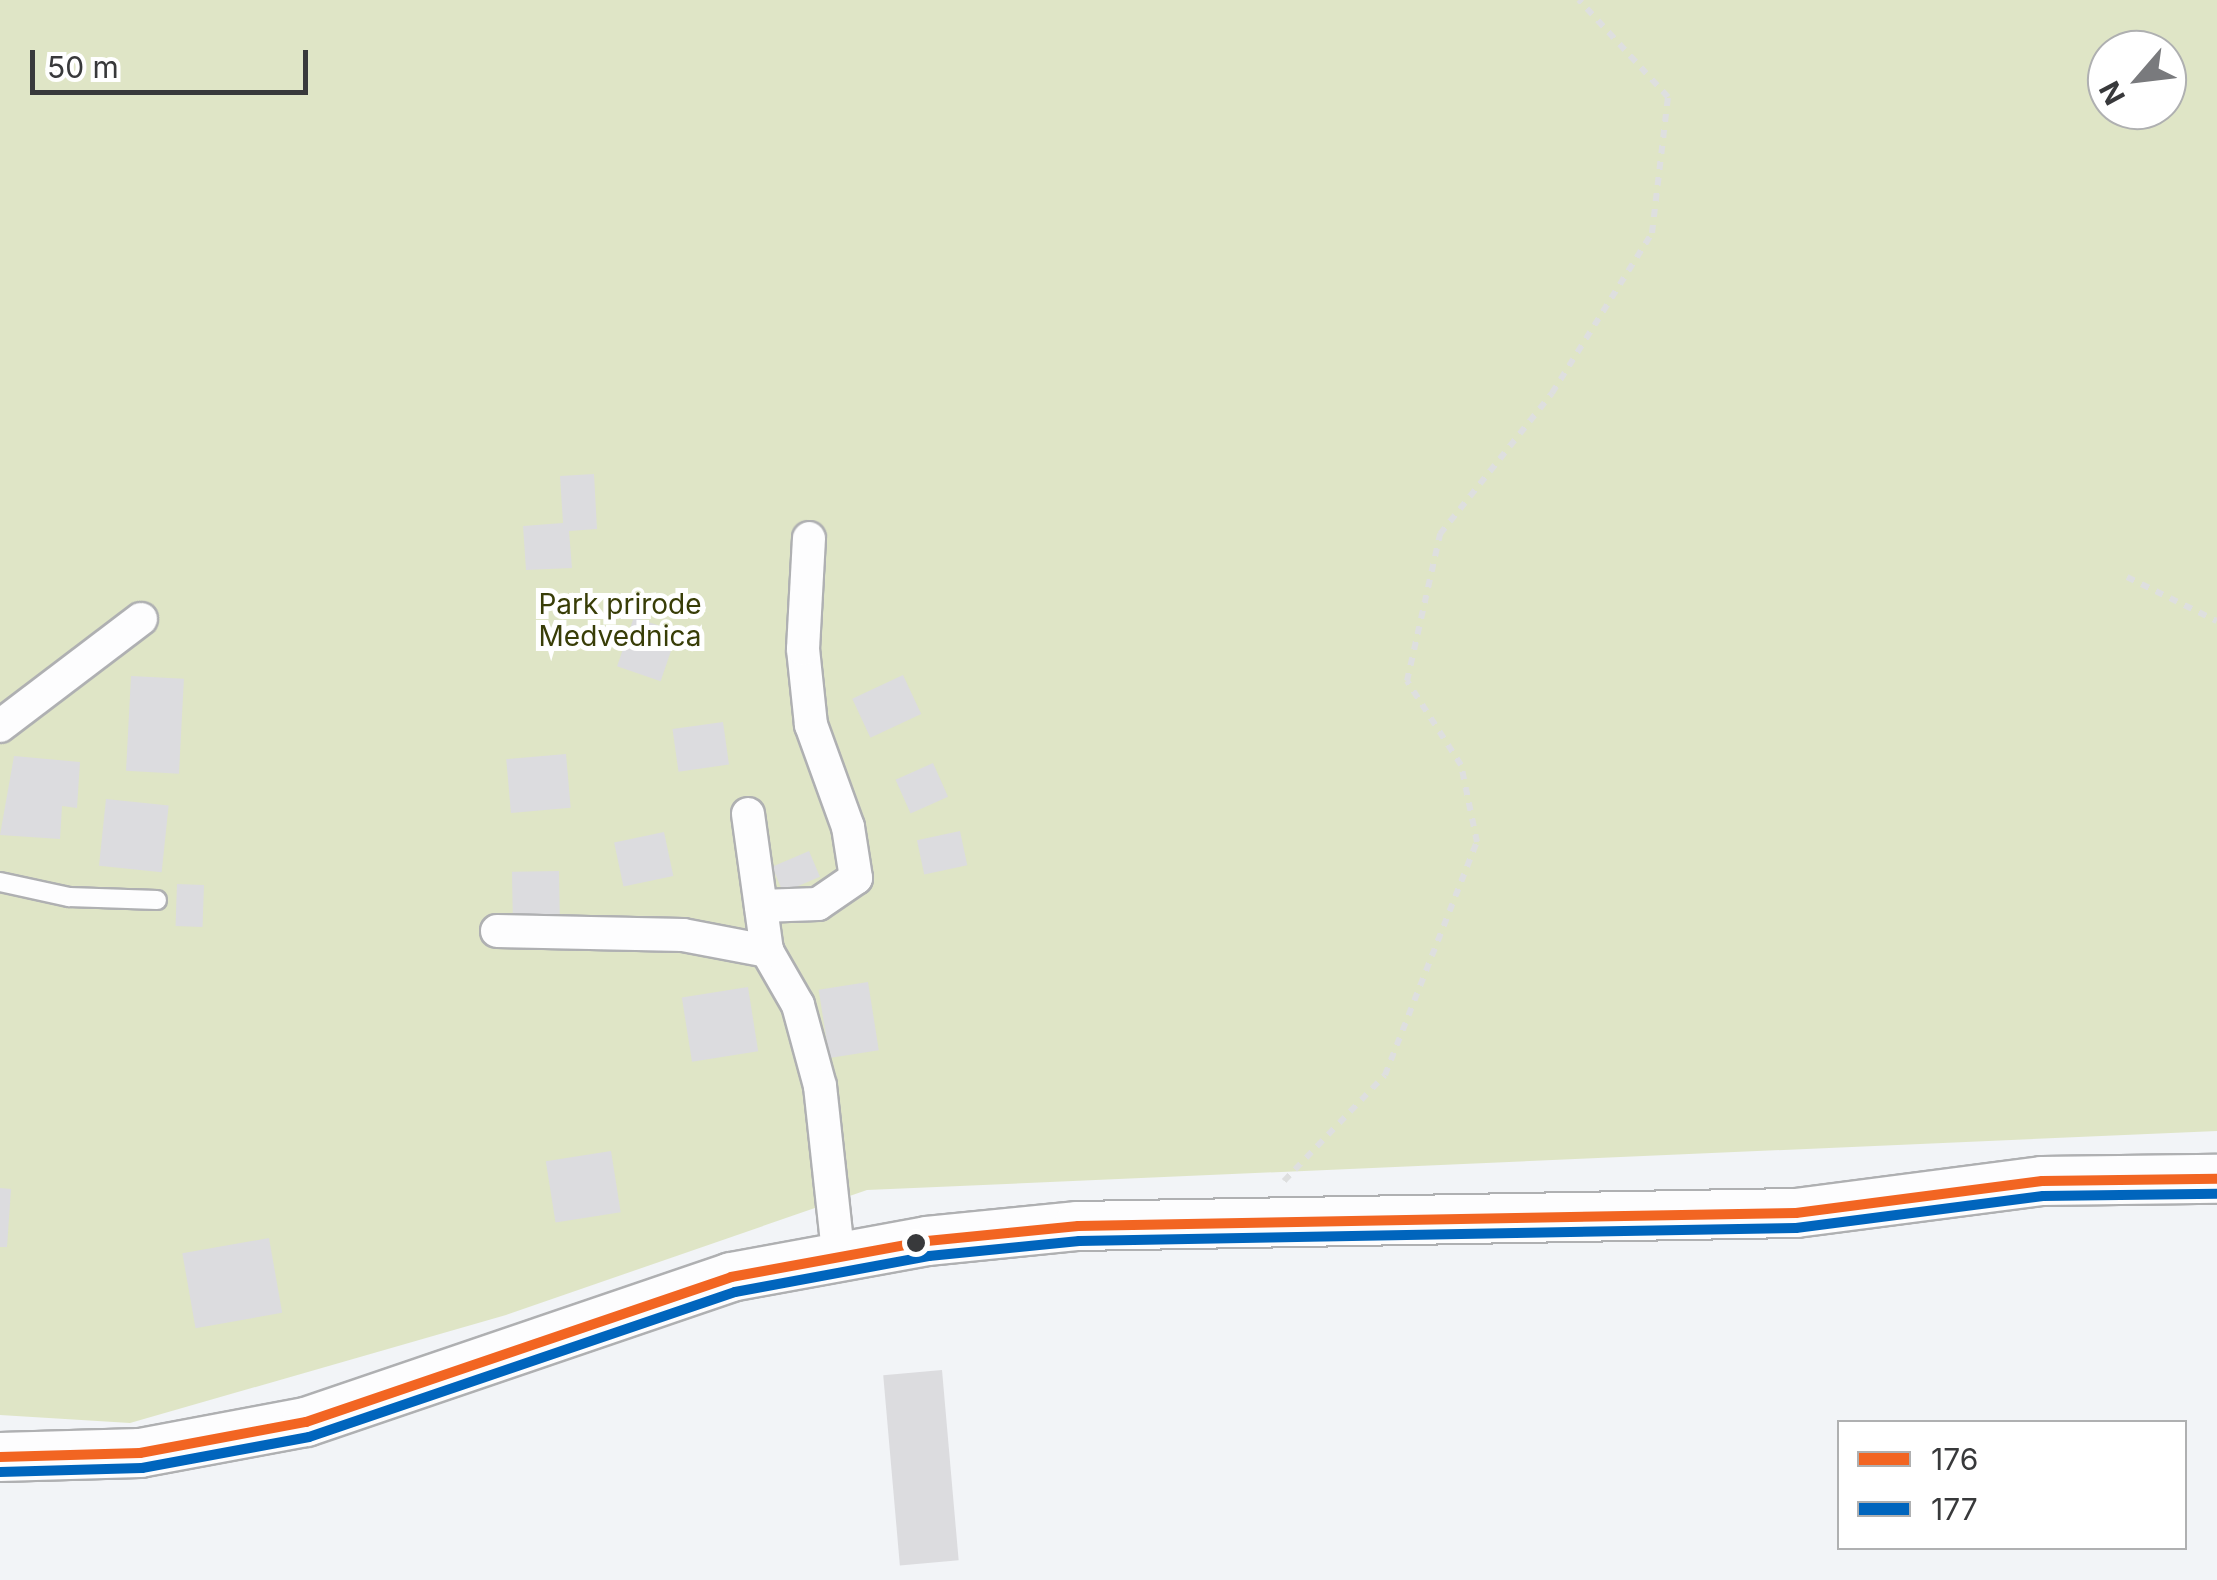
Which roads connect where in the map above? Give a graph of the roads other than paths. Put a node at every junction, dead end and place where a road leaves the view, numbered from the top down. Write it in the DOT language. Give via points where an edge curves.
graph roads {
  1 [pos="810,538"];
  2 [pos="141,619"];
  3 [pos="0,726"];
  4 [pos="748,814"];
  5 [pos="0,882"];
  6 [pos="157,900"];
  7 [pos="761,906"];
  8 [pos="497,931"];
  9 [pos="767,951"];
  10 [pos="2217,1178"];
  11 [pos="838,1253"];
  12 [pos="0,1458"];
  1 -- 7 [label="street" via="811,725 848,827 856,878 818,904"];
  2 -- 3 [label="street"];
  4 -- 7 [label="street"];
  5 -- 6 [label="lane"];
  7 -- 9 [label="street"];
  8 -- 9 [label="street" via="683,935"];
  9 -- 11 [label="street" via="798,1004 820,1086"];
  10 -- 11 [label="main road" via="2042,1181 1796,1212 1078,1226"];
  11 -- 12 [label="main road" via="732,1277 306,1422 140,1453"];
}
